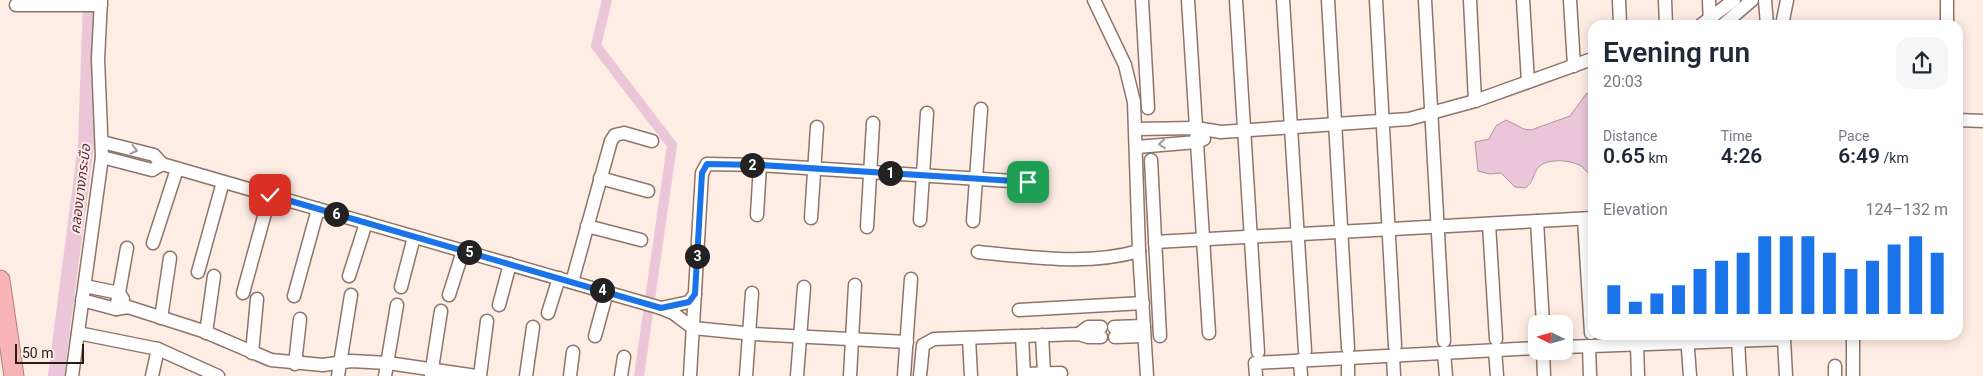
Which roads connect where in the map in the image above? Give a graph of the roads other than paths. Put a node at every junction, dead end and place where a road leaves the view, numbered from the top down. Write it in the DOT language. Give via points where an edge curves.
graph roads {
  1 [pos="1094,0"];
  2 [pos="1188,0"];
  3 [pos="1236,0"];
  4 [pos="1283,0"];
  5 [pos="1328,0"];
  6 [pos="1376,0"];
  7 [pos="1425,0"];
  8 [pos="1470,0"];
  9 [pos="1523,0"];
  10 [pos="1570,0"];
  11 [pos="1618,0"];
  12 [pos="1665,0"];
  13 [pos="1709,0"];
  14 [pos="1734,0"];
  15 [pos="1752,0"];
  16 [pos="1765,0"];
  17 [pos="1786,0"];
  18 [pos="1947,0"];
  19 [pos="1140,2"];
  20 [pos="99,3"];
  21 [pos="16,5"];
  22 [pos="1620,20"];
  23 [pos="1666,20"];
  24 [pos="1707,20"];
  25 [pos="1711,20"];
  26 [pos="1729,20"];
  27 [pos="1767,20"];
  28 [pos="1783,20"];
  29 [pos="1948,20"];
  30 [pos="1588,61"];
  31 [pos="1574,66"];
  32 [pos="1528,82"];
  33 [pos="1475,100"];
  34 [pos="1148,108"];
  35 [pos="981,109"];
  36 [pos="927,114"];
  37 [pos="1431,114"];
  38 [pos="1963,120"];
  39 [pos="1382,121"];
  40 [pos="1983,121"];
  41 [pos="873,122"];
  42 [pos="1335,124"];
  43 [pos="817,127"];
  44 [pos="1291,127"];
  45 [pos="1196,128"];
  46 [pos="1136,130"];
  47 [pos="1244,130"];
  48 [pos="1221,132"];
  49 [pos="652,141"];
  50 [pos="102,142"];
  51 [pos="1197,142"];
  52 [pos="1137,146"];
  53 [pos="102,157"];
  54 [pos="1151,160"];
  55 [pos="162,164"];
  56 [pos="760,165"];
  57 [pos="814,168"];
  58 [pos="177,169"];
  59 [pos="870,172"];
  60 [pos="923,175"];
  61 [pos="600,178"];
  62 [pos="976,179"];
  63 [pos="223,182"];
  64 [pos="1028,182"];
  65 [pos="648,191"];
  66 [pos="270,195"];
  67 [pos="318,209"];
  68 [pos="757,215"];
  69 [pos="811,218"];
  70 [pos="1588,218"];
  71 [pos="920,220"];
  72 [pos="972,221"];
  73 [pos="1537,221"];
  74 [pos="366,223"];
  75 [pos="1489,224"];
  76 [pos="587,226"];
  77 [pos="1438,226"];
  78 [pos="868,227"];
  79 [pos="1388,229"];
  80 [pos="1342,231"];
  81 [pos="1298,234"];
  82 [pos="414,236"];
  83 [pos="1251,236"];
  84 [pos="1203,239"];
  85 [pos="641,240"];
  86 [pos="1155,242"];
  87 [pos="153,243"];
  88 [pos="126,248"];
  89 [pos="463,251"];
  90 [pos="1139,251"];
  91 [pos="978,252"];
  92 [pos="170,258"];
  93 [pos="510,264"];
  94 [pos="198,272"];
  95 [pos="214,276"];
  96 [pos="349,276"];
  97 [pos="559,278"];
  98 [pos="911,279"];
  99 [pos="0,280"];
  100 [pos="572,282"];
  101 [pos="855,284"];
  102 [pos="85,286"];
  103 [pos="400,286"];
  104 [pos="804,286"];
  105 [pos="607,292"];
  106 [pos="119,293"];
  107 [pos="243,293"];
  108 [pos="752,293"];
  109 [pos="695,294"];
  110 [pos="351,295"];
  111 [pos="449,295"];
  112 [pos="294,296"];
  113 [pos="257,298"];
  114 [pos="82,300"];
  115 [pos="1143,302"];
  116 [pos="397,305"];
  117 [pos="499,305"];
  118 [pos="122,308"];
  119 [pos="661,308"];
  120 [pos="1019,310"];
  121 [pos="441,311"];
  122 [pos="548,313"];
  123 [pos="1542,315"];
  124 [pos="160,318"];
  125 [pos="300,319"];
  126 [pos="486,321"];
  127 [pos="533,327"];
  128 [pos="693,328"];
  129 [pos="1144,331"];
  130 [pos="1101,332"];
  131 [pos="1114,332"];
  132 [pos="78,333"];
  133 [pos="206,333"];
  134 [pos="1209,333"];
  135 [pos="749,334"];
  136 [pos="1042,335"];
  137 [pos="595,336"];
  138 [pos="1022,336"];
  139 [pos="1160,336"];
  140 [pos="800,337"];
  141 [pos="969,338"];
  142 [pos="853,340"];
  143 [pos="1678,340"];
  144 [pos="1688,340"];
  145 [pos="1738,340"];
  146 [pos="1784,340"];
  147 [pos="1853,340"];
  148 [pos="907,342"];
  149 [pos="1637,344"];
  150 [pos="1496,345"];
  151 [pos="1588,346"];
  152 [pos="1444,347"];
  153 [pos="1528,347"];
  154 [pos="1573,347"];
  155 [pos="158,348"];
  156 [pos="1394,351"];
  157 [pos="572,352"];
  158 [pos="1258,352"];
  159 [pos="252,353"];
  160 [pos="1348,353"];
  161 [pos="1303,356"];
  162 [pos="624,357"];
  163 [pos="1543,360"];
  164 [pos="341,361"];
  165 [pos="295,364"];
  166 [pos="386,370"];
  167 [pos="431,372"];
  168 [pos="1044,373"];
  169 [pos="1061,373"];
  170 [pos="1024,375"];
  171 [pos="14,376"];
  172 [pos="72,376"];
  173 [pos="152,376"];
  174 [pos="218,376"];
  175 [pos="338,376"];
  176 [pos="476,376"];
  177 [pos="480,376"];
  178 [pos="526,376"];
  179 [pos="570,376"];
  180 [pos="620,376"];
  181 [pos="690,376"];
  182 [pos="746,376"];
  183 [pos="797,376"];
  184 [pos="850,376"];
  185 [pos="904,376"];
  186 [pos="920,376"];
  187 [pos="971,376"];
  188 [pos="1147,376"];
  189 [pos="1256,376"];
  190 [pos="1301,376"];
  191 [pos="1348,376"];
  192 [pos="1394,376"];
  193 [pos="1446,376"];
  194 [pos="1497,376"];
  195 [pos="1544,376"];
  196 [pos="1590,376"];
  197 [pos="1638,376"];
  198 [pos="1690,376"];
  199 [pos="1740,376"];
  200 [pos="1786,376"];
  201 [pos="1853,376"];
  1 -- 46 [label="street" via="1130,80"];
  2 -- 45 [label="street"];
  3 -- 47 [label="street"];
  4 -- 44 [label="street"];
  5 -- 42 [label="street"];
  6 -- 39 [label="street"];
  7 -- 37 [label="street"];
  8 -- 33 [label="street"];
  9 -- 32 [label="street"];
  10 -- 31 [label="street"];
  11 -- 22 [label="street"];
  12 -- 23 [label="street"];
  13 -- 24 [label="street"];
  14 -- 25 [label="street"];
  15 -- 26 [label="street"];
  16 -- 27 [label="street"];
  17 -- 28 [label="street"];
  18 -- 29 [label="street"];
  19 -- 34 [label="street"];
  20 -- 21 [label="street" via="80,6"];
  20 -- 50 [label="street"];
  30 -- 31 [label="street"];
  31 -- 32 [label="street"];
  32 -- 33 [label="street"];
  33 -- 37 [label="street"];
  35 -- 62 [label="street"];
  36 -- 60 [label="street"];
  37 -- 39 [label="street"];
  37 -- 77 [label="street"];
  38 -- 40 [label="street"];
  39 -- 42 [label="street"];
  39 -- 79 [label="street"];
  41 -- 59 [label="street"];
  42 -- 44 [label="street"];
  42 -- 80 [label="street"];
  43 -- 57 [label="street"];
  44 -- 47 [label="street"];
  44 -- 81 [label="street"];
  45 -- 46 [label="street"];
  45 -- 48 [label="street"];
  45 -- 51 [label="street"];
  46 -- 52 [label="street"];
  47 -- 48 [label="street"];
  47 -- 83 [label="street"];
  48 -- 51 [label="street"];
  49 -- 61 [label="street" via="624,133 615,135"];
  50 -- 53 [label="street"];
  50 -- 55 [label="street, one-way" via="154,155"];
  51 -- 52 [label="street, one-way"];
  51 -- 84 [label="street"];
  52 -- 90 [label="street"];
  53 -- 55 [label="street" via="152,170"];
  53 -- 102 [label="street"];
  54 -- 86 [label="street"];
  55 -- 58 [label="street"];
  56 -- 57 [label="street"];
  56 -- 68 [label="street"];
  56 -- 109 [label="street" via="713,163 704,168"];
  57 -- 59 [label="street"];
  57 -- 69 [label="street"];
  58 -- 63 [label="street"];
  58 -- 87 [label="street"];
  59 -- 60 [label="street"];
  59 -- 78 [label="street"];
  60 -- 62 [label="street"];
  60 -- 71 [label="street"];
  61 -- 65 [label="street"];
  61 -- 76 [label="street"];
  62 -- 64 [label="street"];
  62 -- 72 [label="street"];
  63 -- 66 [label="street"];
  63 -- 94 [label="street"];
  66 -- 67 [label="street"];
  66 -- 107 [label="street"];
  67 -- 74 [label="street"];
  67 -- 112 [label="street"];
  70 -- 73 [label="street"];
  73 -- 75 [label="street"];
  73 -- 123 [label="street"];
  74 -- 82 [label="street"];
  74 -- 96 [label="street"];
  75 -- 77 [label="street"];
  75 -- 150 [label="street"];
  76 -- 85 [label="street"];
  76 -- 100 [label="street"];
  77 -- 79 [label="street"];
  77 -- 152 [label="street"];
  79 -- 80 [label="street"];
  79 -- 156 [label="street"];
  80 -- 81 [label="street"];
  80 -- 160 [label="street"];
  81 -- 83 [label="street"];
  81 -- 161 [label="street"];
  82 -- 89 [label="street"];
  82 -- 103 [label="street"];
  83 -- 84 [label="street"];
  83 -- 158 [label="street"];
  84 -- 86 [label="street"];
  84 -- 134 [label="street"];
  86 -- 139 [label="street"];
  88 -- 106 [label="street"];
  89 -- 93 [label="street"];
  89 -- 111 [label="street"];
  90 -- 91 [label="street" via="1103,259"];
  90 -- 115 [label="street"];
  92 -- 124 [label="street"];
  93 -- 97 [label="street"];
  93 -- 117 [label="street"];
  95 -- 133 [label="street"];
  97 -- 100 [label="street"];
  97 -- 122 [label="street"];
  98 -- 148 [label="street"];
  99 -- 171 [label="highway"];
  100 -- 105 [label="street"];
  101 -- 142 [label="street"];
  102 -- 106 [label="street"];
  102 -- 114 [label="street"];
  104 -- 140 [label="street"];
  105 -- 119 [label="street"];
  105 -- 137 [label="street"];
  106 -- 118 [label="street"];
  108 -- 135 [label="street"];
  109 -- 119 [label="street" via="689,302"];
  109 -- 128 [label="street"];
  110 -- 164 [label="street"];
  113 -- 159 [label="street"];
  114 -- 118 [label="street"];
  114 -- 132 [label="street"];
  115 -- 120 [label="street"];
  115 -- 129 [label="street"];
  116 -- 166 [label="street"];
  118 -- 124 [label="street"];
  119 -- 128 [label="street"];
  121 -- 167 [label="street"];
  124 -- 133 [label="street"];
  125 -- 165 [label="street"];
  126 -- 177 [label="street"];
  127 -- 178 [label="street"];
  128 -- 135 [label="street"];
  128 -- 181 [label="street"];
  129 -- 131 [label="street"];
  129 -- 188 [label="street"];
  130 -- 136 [label="street" via="1088,327 1079,334"];
  132 -- 155 [label="street"];
  132 -- 172 [label="street"];
  133 -- 159 [label="street"];
  135 -- 140 [label="street"];
  135 -- 182 [label="street"];
  136 -- 138 [label="street"];
  136 -- 168 [label="street"];
  138 -- 141 [label="street"];
  138 -- 170 [label="street"];
  140 -- 142 [label="street"];
  140 -- 183 [label="street"];
  141 -- 186 [label="street" via="927,341 921,352"];
  141 -- 187 [label="street"];
  142 -- 148 [label="street"];
  142 -- 184 [label="street"];
  143 -- 149 [label="street"];
  144 -- 198 [label="street"];
  145 -- 199 [label="street"];
  146 -- 200 [label="street"];
  147 -- 201 [label="street"];
  148 -- 185 [label="street"];
  149 -- 151 [label="street"];
  149 -- 197 [label="street"];
  150 -- 152 [label="street"];
  150 -- 153 [label="street"];
  150 -- 194 [label="street"];
  151 -- 154 [label="street"];
  151 -- 196 [label="street"];
  152 -- 156 [label="street"];
  152 -- 193 [label="street"];
  155 -- 173 [label="street"];
  155 -- 174 [label="street"];
  156 -- 160 [label="street"];
  156 -- 192 [label="street"];
  157 -- 179 [label="street"];
  159 -- 165 [label="street"];
  160 -- 161 [label="street"];
  160 -- 191 [label="street"];
  161 -- 189 [label="street" via="1255,363"];
  161 -- 190 [label="street"];
  162 -- 180 [label="street"];
  163 -- 195 [label="street"];
  164 -- 165 [label="street" via="323,365"];
  164 -- 166 [label="street"];
  164 -- 175 [label="street"];
  166 -- 167 [label="street"];
  167 -- 176 [label="street"];
  168 -- 169 [label="street"];
  168 -- 170 [label="street"];
}
